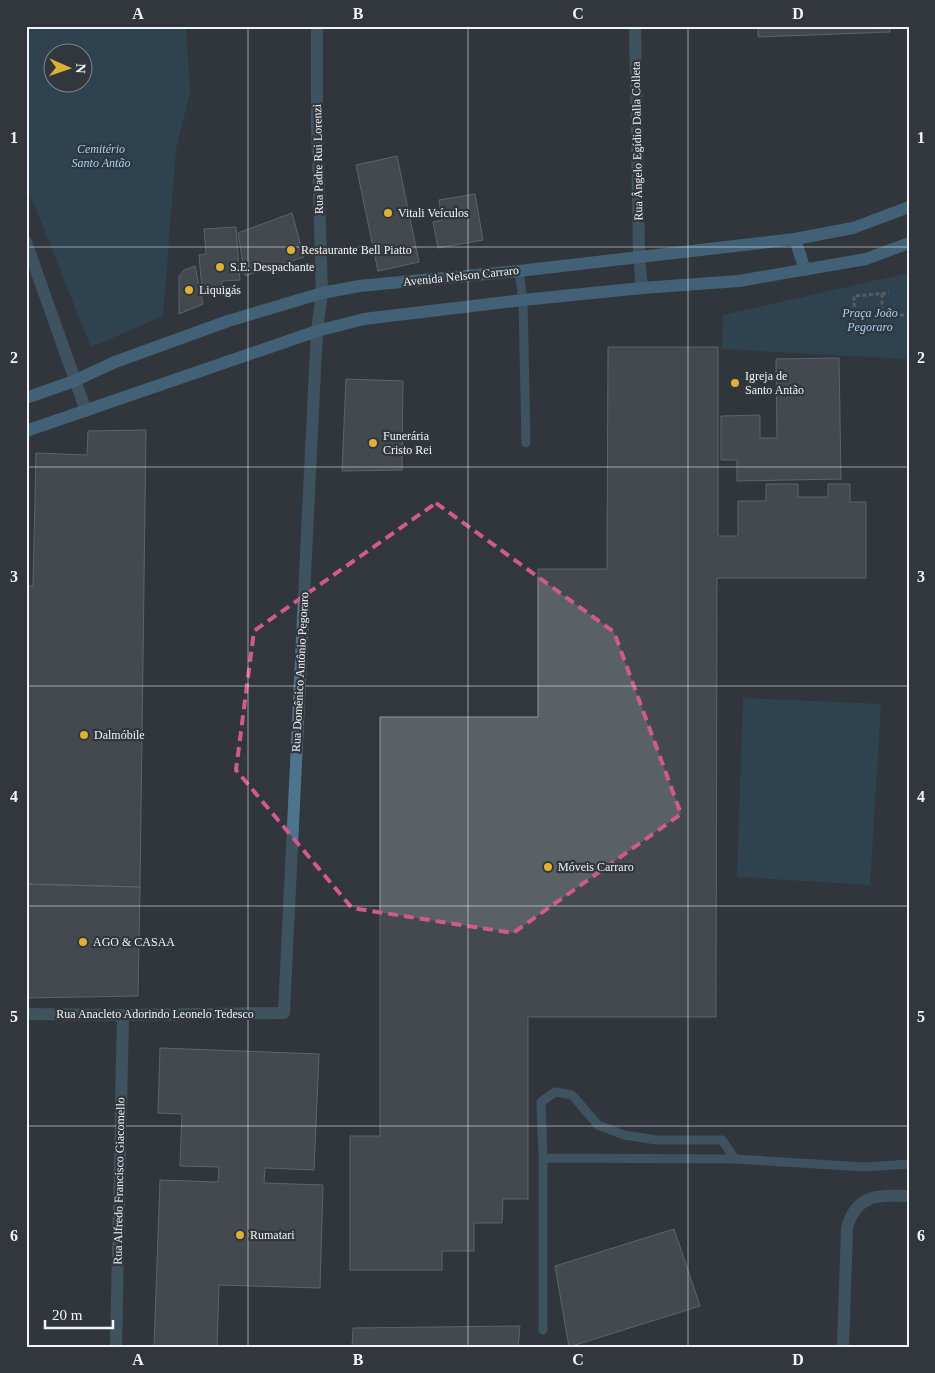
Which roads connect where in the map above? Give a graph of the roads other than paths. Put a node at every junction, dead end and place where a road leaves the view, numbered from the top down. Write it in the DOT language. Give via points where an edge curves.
graph roads {
  1 [pos="317,26"];
  2 [pos="635,26"];
  3 [pos="909,207"];
  4 [pos="795,239"];
  5 [pos="26,242"];
  6 [pos="909,243"];
  7 [pos="639,256"];
  8 [pos="805,270"];
  9 [pos="519,271"];
  10 [pos="642,288"];
  11 [pos="322,293"];
  12 [pos="523,300"];
  13 [pos="318,331"];
  14 [pos="74,381"];
  15 [pos="26,398"];
  16 [pos="86,411"];
  17 [pos="26,431"];
  18 [pos="526,443"];
  19 [pos="284,1013"];
  20 [pos="26,1014"];
  21 [pos="123,1015"];
  22 [pos="543,1158"];
  23 [pos="735,1159"];
  24 [pos="909,1164"];
  25 [pos="909,1196"];
  26 [pos="544,1330"];
  27 [pos="116,1347"];
  28 [pos="843,1347"];
  1 -- 11 [label="street, Rua Padre Rui Lorenzi"];
  2 -- 7 [label="street, Rua Ângelo Egídio Dalla Colleta"];
  3 -- 4 [label="main road, Avenida Nelson Carraro" via="853,228"];
  4 -- 7 [label="main road, Avenida Nelson Carraro"];
  4 -- 8 [label="main road"];
  5 -- 14 [label="street"];
  6 -- 8 [label="main road" via="866,258"];
  7 -- 9 [label="main road, Avenida Nelson Carraro"];
  7 -- 10 [label="street, Rua Ângelo Egídio Dalla Colleta"];
  8 -- 10 [label="main road" via="739,282"];
  9 -- 11 [label="main road, Avenida Nelson Carraro" via="359,286"];
  9 -- 12 [label="lane"];
  10 -- 12 [label="main road"];
  11 -- 13 [label="street, Rua Padre Rui Lorenzi"];
  11 -- 14 [label="main road, Avenida Nelson Carraro" via="228,321 115,362"];
  12 -- 13 [label="main road" via="364,319"];
  12 -- 18 [label="lane"];
  13 -- 16 [label="main road"];
  13 -- 19 [label="street, Rua Domênico Antônio Pegoraro"];
  14 -- 15 [label="main road, Avenida Nelson Carraro"];
  14 -- 16 [label="street"];
  16 -- 17 [label="main road"];
  19 -- 21 [label="street, Rua Anacleto Adorindo Leonelo Tedesco"];
  20 -- 21 [label="street, Rua Anacleto Adorindo Leonelo Tedesco"];
  21 -- 27 [label="street, Rua Alfredo Francisco Giacomello"];
  22 -- 23 [label="lane"];
  22 -- 23 [label="lane" via="540,1102 555,1092 572,1096 598,1125 624,1135 656,1140 722,1140"];
  22 -- 26 [label="lane"];
  23 -- 24 [label="lane" via="865,1167"];
  25 -- 28 [label="street" via="872,1198 851,1214 847,1228"];
}
